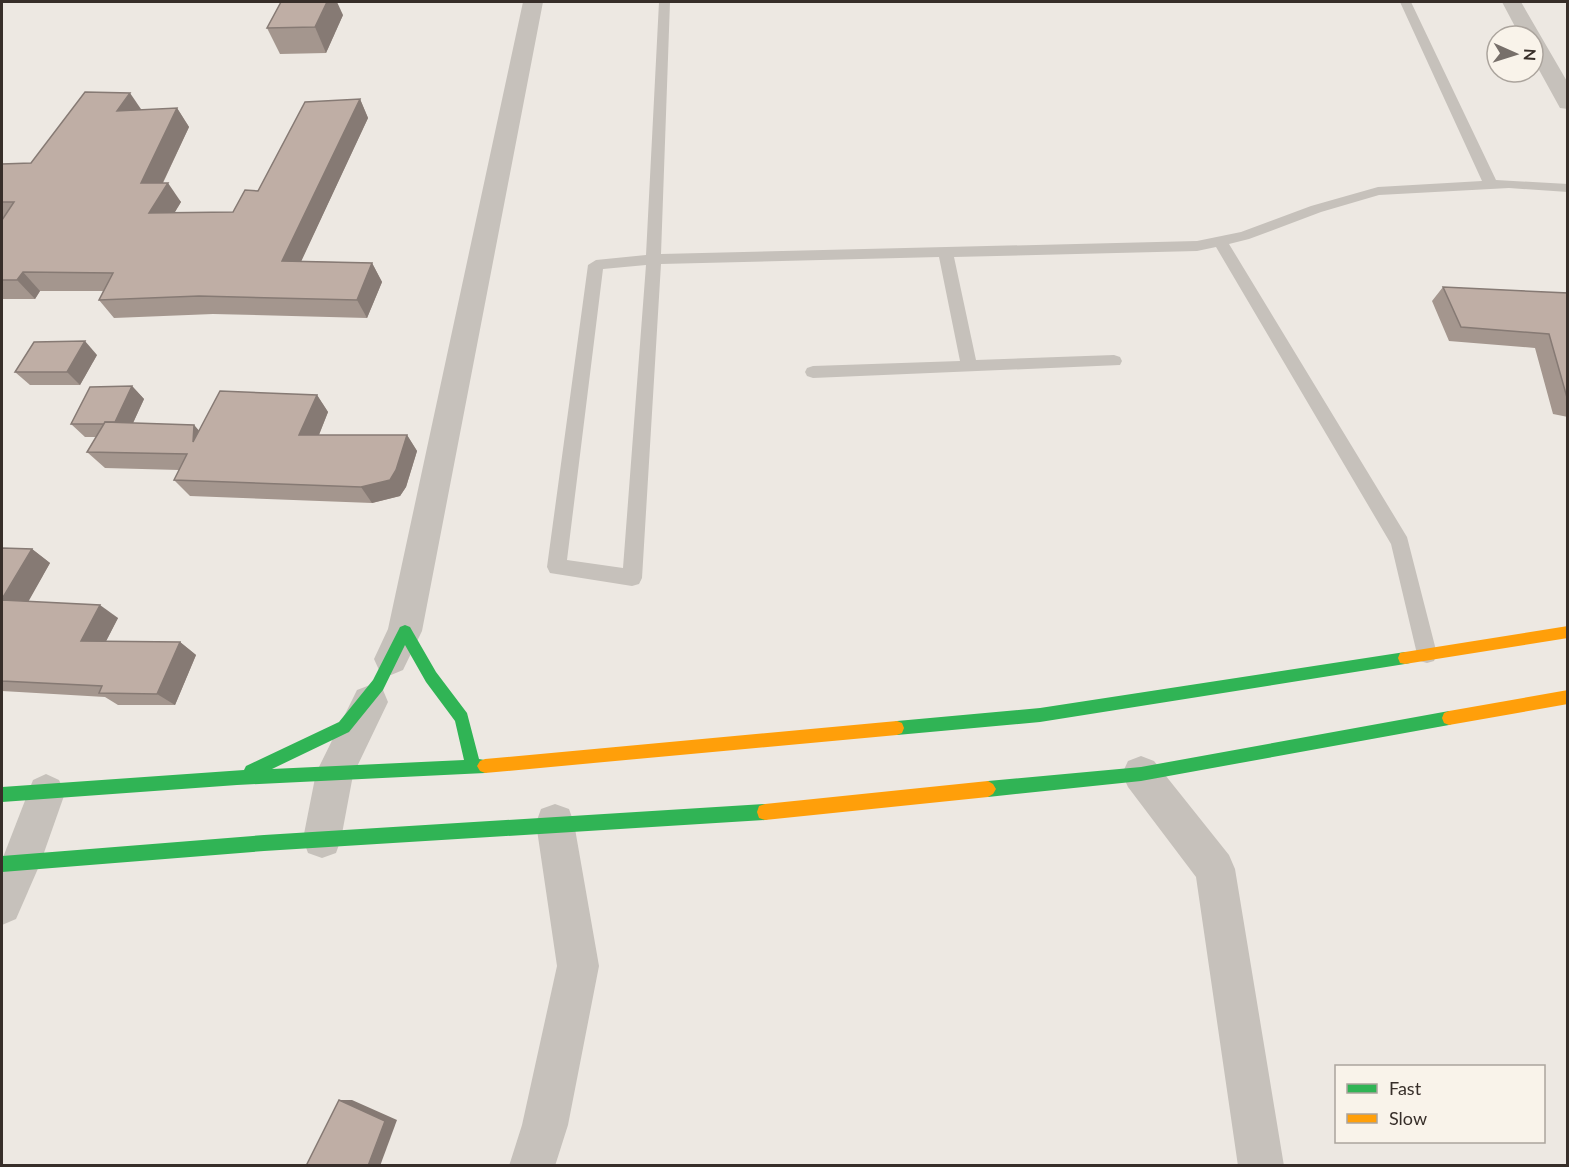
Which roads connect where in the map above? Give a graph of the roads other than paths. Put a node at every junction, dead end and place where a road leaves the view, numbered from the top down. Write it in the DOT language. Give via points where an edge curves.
graph roads {
  1 [pos="532,2"];
  2 [pos="664,2"];
  3 [pos="1406,2"];
  4 [pos="1511,2"];
  5 [pos="1523,24"];
  6 [pos="1545,62"];
  7 [pos="1568,103"];
  8 [pos="1491,185"];
  9 [pos="1568,188"];
  10 [pos="1220,241"];
  11 [pos="945,252"];
  12 [pos="654,259"];
  13 [pos="1114,361"];
  14 [pos="969,366"];
  15 [pos="813,372"];
  16 [pos="405,631"];
  17 [pos="1568,632"];
  18 [pos="1426,654"];
  19 [pos="1568,697"];
  20 [pos="473,766"];
  21 [pos="335,773"];
  22 [pos="1140,774"];
  23 [pos="237,778"];
  24 [pos="46,794"];
  25 [pos="2,795"];
  26 [pos="555,823"];
  27 [pos="322,839"];
  28 [pos="11,864"];
  29 [pos="2,906"];
  30 [pos="532,1166"];
  31 [pos="1261,1166"];
  1 -- 16 [label="street"];
  2 -- 12 [label="lane" via="663,109"];
  3 -- 8 [label="lane"];
  4 -- 5 [label="street"];
  6 -- 7 [label="street"];
  8 -- 9 [label="lane"];
  8 -- 10 [label="lane" via="1378,191"];
  10 -- 11 [label="lane" via="1197,246"];
  10 -- 18 [label="lane" via="1400,543"];
  11 -- 12 [label="lane"];
  11 -- 14 [label="lane"];
  12 -- 12 [label="lane" via="632,578 556,567 596,265"];
  13 -- 14 [label="lane"];
  14 -- 15 [label="lane"];
  16 -- 20 [label="main road" via="431,677 462,718"];
  16 -- 21 [label="street"];
  16 -- 23 [label="main road" via="378,685 344,727"];
  17 -- 18 [label="main road"];
  18 -- 20 [label="main road" via="1040,715"];
  19 -- 22 [label="main road"];
  20 -- 21 [label="main road"];
  21 -- 23 [label="main road"];
  21 -- 27 [label="street"];
  22 -- 26 [label="main road" via="761,812"];
  22 -- 31 [label="street" via="1215,868"];
  23 -- 24 [label="main road"];
  24 -- 25 [label="main road"];
  24 -- 28 [label="street"];
  26 -- 27 [label="main road"];
  26 -- 30 [label="street" via="578,966 545,1125"];
  27 -- 28 [label="main road"];
  28 -- 29 [label="street"];
}
